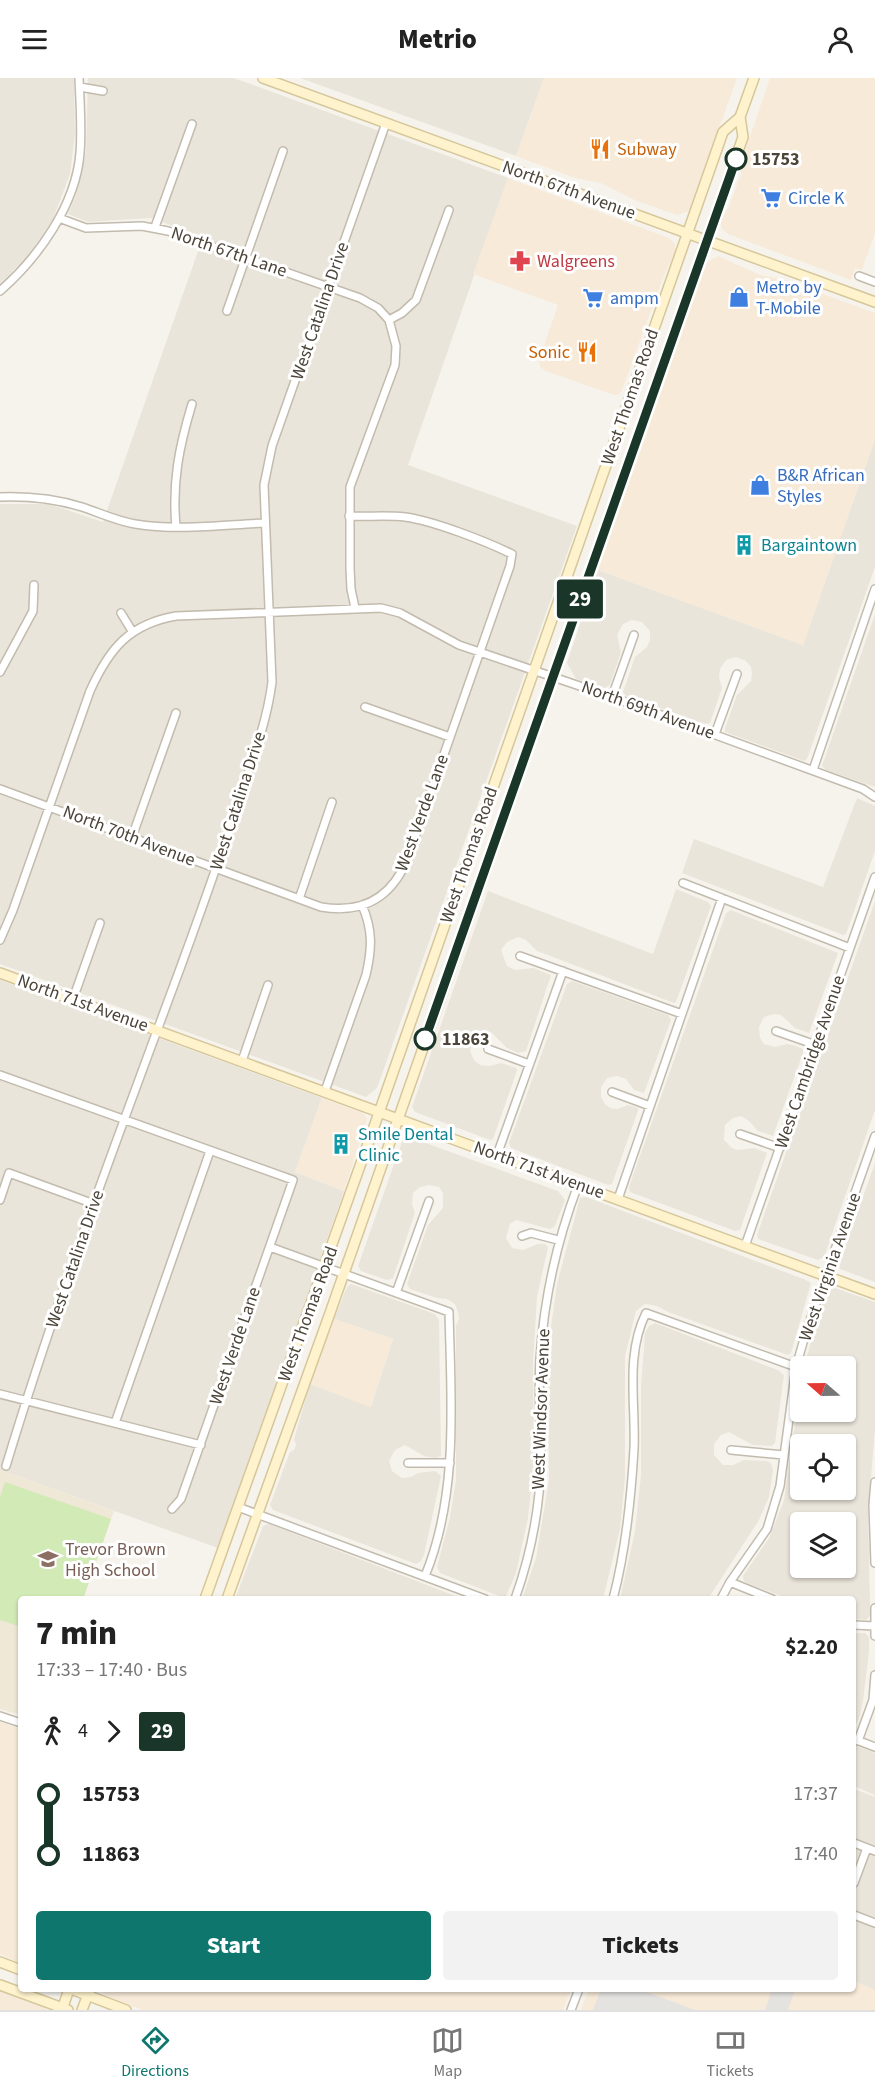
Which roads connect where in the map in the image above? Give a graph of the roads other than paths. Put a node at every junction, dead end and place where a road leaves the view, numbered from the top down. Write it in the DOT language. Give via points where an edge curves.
graph roads {
  1 [pos="79,78"];
  2 [pos="263,78"];
  3 [pos="754,78"];
  4 [pos="80,87"];
  5 [pos="103,91"];
  6 [pos="740,117"];
  7 [pos="386,123"];
  8 [pos="192,124"];
  9 [pos="283,151"];
  10 [pos="448,210"];
  11 [pos="58,218"];
  12 [pos="155,227"];
  13 [pos="688,234"];
  14 [pos="707,240"];
  15 [pos="245,258"];
  16 [pos="860,276"];
  17 [pos="875,282"];
  18 [pos="328,287"];
  19 [pos="0,291"];
  20 [pos="875,302"];
  21 [pos="227,311"];
  22 [pos="389,320"];
  23 [pos="192,404"];
  24 [pos="0,497"];
  25 [pos="349,516"];
  26 [pos="265,523"];
  27 [pos="176,527"];
  28 [pos="34,585"];
  29 [pos="875,589"];
  30 [pos="355,608"];
  31 [pos="268,612"];
  32 [pos="121,613"];
  33 [pos="132,631"];
  34 [pos="633,635"];
  35 [pos="480,652"];
  36 [pos="534,671"];
  37 [pos="0,672"];
  38 [pos="737,674"];
  39 [pos="553,677"];
  40 [pos="612,697"];
  41 [pos="365,707"];
  42 [pos="176,713"];
  43 [pos="515,725"];
  44 [pos="534,732"];
  45 [pos="715,734"];
  46 [pos="450,738"];
  47 [pos="813,770"];
  48 [pos="0,789"];
  49 [pos="875,797"];
  50 [pos="332,802"];
  51 [pos="50,806"];
  52 [pos="132,837"];
  53 [pos="217,869"];
  54 [pos="465,869"];
  55 [pos="483,876"];
  56 [pos="875,877"];
  57 [pos="683,883"];
  58 [pos="722,898"];
  59 [pos="299,899"];
  60 [pos="362,905"];
  61 [pos="100,923"];
  62 [pos="0,940"];
  63 [pos="850,948"];
  64 [pos="520,956"];
  65 [pos="563,971"];
  66 [pos="0,973"];
  67 [pos="268,985"];
  68 [pos="73,999"];
  69 [pos="682,1014"];
  70 [pos="158,1030"];
  71 [pos="776,1031"];
  72 [pos="816,1045"];
  73 [pos="488,1049"];
  74 [pos="242,1061"];
  75 [pos="529,1064"];
  76 [pos="0,1075"];
  77 [pos="325,1091"];
  78 [pos="612,1092"];
  79 [pos="650,1106"];
  80 [pos="379,1112"];
  81 [pos="398,1118"];
  82 [pos="125,1120"];
  83 [pos="740,1134"];
  84 [pos="875,1136"];
  85 [pos="780,1148"];
  86 [pos="210,1151"];
  87 [pos="497,1155"];
  88 [pos="578,1185"];
  89 [pos="0,1200"];
  90 [pos="618,1200"];
  91 [pos="429,1201"];
  92 [pos="94,1204"];
  93 [pos="522,1236"];
  94 [pos="558,1240"];
  95 [pos="745,1246"];
  96 [pos="270,1247"];
  97 [pos="325,1267"];
  98 [pos="343,1274"];
  99 [pos="826,1276"];
  100 [pos="396,1293"];
  101 [pos="875,1294"];
  102 [pos="800,1356"];
  103 [pos="790,1365"];
  104 [pos="0,1394"];
  105 [pos="26,1400"];
  106 [pos="790,1411"];
  107 [pos="115,1423"];
  108 [pos="201,1445"];
  109 [pos="731,1450"];
  110 [pos="784,1455"];
  111 [pos="408,1463"];
  112 [pos="450,1463"];
  113 [pos="6,1466"];
  114 [pos="875,1482"];
  115 [pos="238,1507"];
  116 [pos="172,1509"];
  117 [pos="258,1513"];
  118 [pos="875,1563"];
  119 [pos="425,1576"];
  120 [pos="730,1582"];
  121 [pos="206,1596"];
  122 [pos="228,1596"];
  123 [pos="477,1596"];
  124 [pos="516,1596"];
  125 [pos="614,1596"];
  126 [pos="723,1596"];
  127 [pos="765,1596"];
  128 [pos="875,1608"];
  129 [pos="856,1625"];
  130 [pos="875,1626"];
  131 [pos="875,1636"];
  132 [pos="875,1675"];
  133 [pos="0,1716"];
  134 [pos="18,1722"];
  135 [pos="856,1740"];
  136 [pos="875,1747"];
  137 [pos="856,1844"];
  138 [pos="867,1848"];
  139 [pos="875,1851"];
  140 [pos="856,1878"];
  141 [pos="856,1916"];
  142 [pos="875,1923"];
  143 [pos="0,1962"];
  144 [pos="18,1969"];
  145 [pos="0,1984"];
  146 [pos="18,1991"];
  147 [pos="20,1992"];
  148 [pos="69,1992"];
  149 [pos="89,1992"];
  150 [pos="578,1992"];
  151 [pos="64,2009"];
  152 [pos="82,2010"];
  153 [pos="126,2010"];
  154 [pos="572,2010"];
  1 -- 4 [label="street"];
  2 -- 7 [label="main road, North 67th Avenue"];
  3 -- 6 [label="main road, West Thomas Road"];
  4 -- 5 [label="street"];
  4 -- 11 [label="street" via="77,173"];
  6 -- 13 [label="main road, West Thomas Road" via="723,132"];
  6 -- 14 [label="main road, West Thomas Road" via="743,137"];
  7 -- 13 [label="main road, North 67th Avenue"];
  7 -- 18 [label="street, West Catalina Drive"];
  8 -- 12 [label="street"];
  9 -- 15 [label="street"];
  10 -- 22 [label="street" via="422,290 402,313"];
  11 -- 12 [label="street, North 67th Lane" via="86,228"];
  11 -- 19 [label="street" via="35,255"];
  12 -- 15 [label="street, North 67th Lane"];
  13 -- 14 [label="main road, North 67th Avenue"];
  13 -- 36 [label="main road, West Thomas Road"];
  14 -- 20 [label="main road, North 67th Avenue"];
  14 -- 39 [label="main road, West Thomas Road"];
  15 -- 18 [label="street, North 67th Lane"];
  15 -- 21 [label="street"];
  16 -- 17 [label="street"];
  18 -- 22 [label="street, North 67th Lane" via="371,304"];
  18 -- 26 [label="street, West Catalina Drive" via="272,446 264,485"];
  22 -- 25 [label="street" via="396,346 395,365 350,487"];
  23 -- 27 [label="street" via="177,460"];
  24 -- 27 [label="street" via="47,499 132,524"];
  25 -- 30 [label="street"];
  25 -- 35 [label="street, West Verde Lane" via="406,517 512,554"];
  26 -- 27 [label="street"];
  26 -- 31 [label="street, West Catalina Drive"];
  28 -- 37 [label="street" via="33,611"];
  29 -- 47 [label="street"];
  30 -- 31 [label="street, North 69th Avenue"];
  30 -- 35 [label="street, North 69th Avenue" via="400,613"];
  31 -- 33 [label="street, North 69th Avenue" via="176,616"];
  31 -- 53 [label="street, West Catalina Drive" via="270,698"];
  32 -- 33 [label="street"];
  33 -- 51 [label="street, North 69th Avenue" via="103,663"];
  34 -- 40 [label="street"];
  35 -- 36 [label="street, North 69th Avenue"];
  35 -- 46 [label="street, West Verde Lane"];
  36 -- 39 [label="street, North 69th Avenue"];
  36 -- 43 [label="main road, West Thomas Road"];
  38 -- 45 [label="street"];
  39 -- 40 [label="street, North 69th Avenue"];
  39 -- 44 [label="main road, West Thomas Road"];
  40 -- 45 [label="street, North 69th Avenue"];
  41 -- 46 [label="street"];
  42 -- 52 [label="street"];
  43 -- 44 [label="main road"];
  43 -- 54 [label="main road, West Thomas Road"];
  44 -- 55 [label="main road, West Thomas Road"];
  45 -- 47 [label="street, North 69th Avenue"];
  46 -- 60 [label="street, West Verde Lane" via="403,871 384,894"];
  47 -- 49 [label="street, North 69th Avenue"];
  48 -- 51 [label="street, North 70th Avenue"];
  50 -- 59 [label="street"];
  51 -- 52 [label="street, North 70th Avenue"];
  51 -- 62 [label="street, North 69th Avenue"];
  52 -- 53 [label="street, North 70th Avenue"];
  53 -- 59 [label="street, North 70th Avenue"];
  53 -- 70 [label="street, West Catalina Drive"];
  54 -- 55 [label="main road"];
  54 -- 80 [label="main road, West Thomas Road"];
  55 -- 81 [label="main road, West Thomas Road"];
  56 -- 63 [label="street, West Cambridge Avenue"];
  57 -- 58 [label="street"];
  58 -- 63 [label="street"];
  58 -- 69 [label="street"];
  59 -- 60 [label="street, North 70th Avenue" via="333,909"];
  60 -- 77 [label="street" via="372,935 370,958"];
  61 -- 68 [label="street"];
  63 -- 72 [label="street, West Cambridge Avenue"];
  64 -- 65 [label="street"];
  65 -- 69 [label="street"];
  65 -- 75 [label="street"];
  66 -- 68 [label="main road, North 71st Avenue"];
  67 -- 74 [label="street"];
  68 -- 70 [label="main road, North 71st Avenue"];
  69 -- 79 [label="street"];
  70 -- 74 [label="main road, North 71st Avenue"];
  70 -- 82 [label="street, West Catalina Drive"];
  71 -- 72 [label="street"];
  72 -- 85 [label="street, West Cambridge Avenue"];
  73 -- 75 [label="street"];
  74 -- 77 [label="main road, North 71st Avenue"];
  75 -- 87 [label="street"];
  76 -- 82 [label="street"];
  77 -- 80 [label="main road, North 71st Avenue"];
  78 -- 79 [label="street"];
  79 -- 90 [label="street"];
  80 -- 81 [label="main road, North 71st Avenue"];
  80 -- 97 [label="main road, West Thomas Road"];
  81 -- 87 [label="main road, North 71st Avenue"];
  81 -- 98 [label="main road, West Thomas Road"];
  82 -- 86 [label="street"];
  82 -- 92 [label="street, West Catalina Drive"];
  83 -- 85 [label="street"];
  84 -- 99 [label="street, West Virginia Avenue"];
  85 -- 95 [label="street, West Cambridge Avenue"];
  86 -- 96 [label="street, West Verde Lane" via="293,1180"];
  86 -- 107 [label="street"];
  87 -- 88 [label="main road, North 71st Avenue"];
  88 -- 90 [label="main road, North 71st Avenue"];
  88 -- 94 [label="street, West Windsor Avenue"];
  89 -- 92 [label="street" via="9,1173"];
  90 -- 95 [label="main road, North 71st Avenue"];
  91 -- 100 [label="street"];
  92 -- 105 [label="street, West Catalina Drive"];
  93 -- 94 [label="street" via="531,1233"];
  94 -- 124 [label="street, West Windsor Avenue" via="546,1297 540,1361 541,1462 535,1530"];
  95 -- 99 [label="main road, North 71st Avenue"];
  96 -- 97 [label="street"];
  96 -- 108 [label="street, West Verde Lane"];
  97 -- 98 [label="street"];
  97 -- 115 [label="main road, West Thomas Road"];
  98 -- 100 [label="street"];
  98 -- 117 [label="main road, West Thomas Road"];
  99 -- 101 [label="main road, North 71st Avenue"];
  99 -- 102 [label="street, West Virginia Avenue"];
  100 -- 112 [label="street" via="449,1312"];
  103 -- 125 [label="street" via="646,1313 634,1348 634,1447 628,1524"];
  104 -- 105 [label="street"];
  105 -- 107 [label="street"];
  105 -- 113 [label="street, West Catalina Drive"];
  106 -- 110 [label="street, West Virginia Avenue"];
  107 -- 108 [label="street"];
  108 -- 116 [label="street, West Verde Lane" via="181,1499"];
  109 -- 110 [label="street"];
  110 -- 120 [label="street, West Virginia Avenue" via="767,1529"];
  111 -- 112 [label="street"];
  112 -- 119 [label="street" via="446,1506"];
  114 -- 118 [label="street"];
  115 -- 117 [label="street"];
  115 -- 121 [label="main road, West Thomas Road"];
  117 -- 119 [label="street"];
  117 -- 122 [label="main road, West Thomas Road"];
  119 -- 123 [label="street"];
  120 -- 126 [label="street, West Virginia Avenue"];
  120 -- 127 [label="street"];
  128 -- 130 [label="street"];
  129 -- 130 [label="street"];
  130 -- 131 [label="street"];
  132 -- 135 [label="street" via="873,1700"];
  133 -- 134 [label="street"];
  135 -- 136 [label="street"];
  137 -- 138 [label="street"];
  138 -- 139 [label="street"];
  138 -- 140 [label="street"];
  141 -- 142 [label="street"];
  143 -- 144 [label="main road"];
  145 -- 146 [label="main road"];
  147 -- 151 [label="main road"];
  148 -- 151 [label="main road"];
  149 -- 152 [label="main road"];
  149 -- 153 [label="main road"];
  150 -- 154 [label="street"];
}
